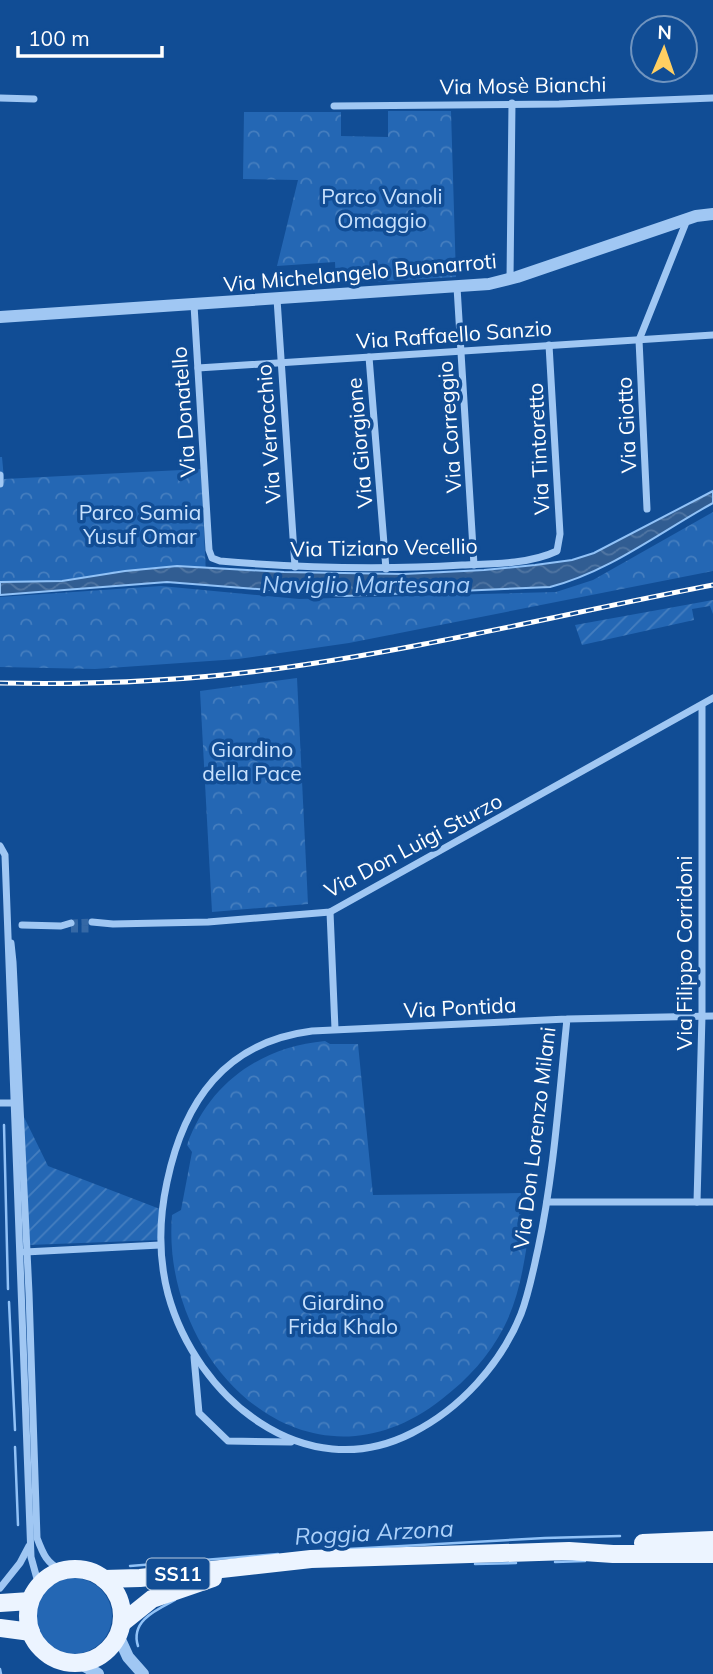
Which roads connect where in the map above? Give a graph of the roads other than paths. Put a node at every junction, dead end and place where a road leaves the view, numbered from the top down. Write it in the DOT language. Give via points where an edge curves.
graph roads {
  1 [pos="713,97"];
  2 [pos="0,99"];
  3 [pos="34,99"];
  4 [pos="512,103"];
  5 [pos="334,106"];
  6 [pos="713,214"];
  7 [pos="687,219"];
  8 [pos="510,279"];
  9 [pos="457,287"];
  10 [pos="277,299"];
  11 [pos="194,305"];
  12 [pos="0,317"];
  13 [pos="713,335"];
  14 [pos="639,340"];
  15 [pos="549,345"];
  16 [pos="461,351"];
  17 [pos="369,357"];
  18 [pos="281,363"];
  19 [pos="198,368"];
  20 [pos="0,475"];
  21 [pos="0,484"];
  22 [pos="647,509"];
  23 [pos="557,551"];
  24 [pos="212,558"];
  25 [pos="474,565"];
  26 [pos="295,567"];
  27 [pos="386,569"];
  28 [pos="713,698"];
  29 [pos="702,705"];
  30 [pos="0,846"];
  31 [pos="330,912"];
  32 [pos="22,925"];
  33 [pos="92,925"];
  34 [pos="71,926"];
  35 [pos="702,1016"];
  36 [pos="713,1016"];
  37 [pos="567,1019"];
  38 [pos="335,1029"];
  39 [pos="0,1103"];
  40 [pos="17,1103"];
  41 [pos="547,1202"];
  42 [pos="697,1202"];
  43 [pos="713,1202"];
  44 [pos="160,1245"];
  45 [pos="23,1252"];
  46 [pos="194,1352"];
  47 [pos="298,1442"];
  48 [pos="30,1538"];
  49 [pos="713,1540"];
  50 [pos="569,1551"];
  51 [pos="713,1554"];
  52 [pos="253,1565"];
  53 [pos="62,1570"];
  54 [pos="104,1579"];
  55 [pos="0,1588"];
  56 [pos="35,1593"];
  57 [pos="0,1603"];
  58 [pos="0,1628"];
  59 [pos="120,1629"];
  60 [pos="31,1632"];
  61 [pos="78,1662"];
  62 [pos="98,1674"];
  63 [pos="143,1674"];
  1 -- 4 [label="street, Via Mosè Bianchi"];
  2 -- 3 [label="street"];
  4 -- 5 [label="street, Via Mosè Bianchi"];
  4 -- 8 [label="street"];
  6 -- 7 [label="street, Via Michelangelo Buonarroti"];
  7 -- 8 [label="street, Via Michelangelo Buonarroti"];
  7 -- 14 [label="street"];
  8 -- 9 [label="street, Via Michelangelo Buonarroti"];
  9 -- 10 [label="street, Via Michelangelo Buonarroti"];
  9 -- 16 [label="street, Via Correggio"];
  10 -- 11 [label="street, Via Michelangelo Buonarroti"];
  10 -- 18 [label="street, Via Verrocchio"];
  11 -- 12 [label="street, Via Michelangelo Buonarroti"];
  11 -- 19 [label="street, Via Donatello"];
  13 -- 14 [label="street, Via Raffaello Sanzio"];
  14 -- 15 [label="street, Via Raffaello Sanzio"];
  14 -- 22 [label="street, Via Giotto"];
  15 -- 16 [label="street, Via Raffaello Sanzio"];
  15 -- 23 [label="street, Via Tintoretto" via="560,534"];
  16 -- 17 [label="street, Via Raffaello Sanzio"];
  16 -- 25 [label="street, Via Correggio"];
  17 -- 18 [label="street, Via Raffaello Sanzio"];
  17 -- 27 [label="street, Via Giorgione"];
  18 -- 19 [label="street, Via Raffaello Sanzio"];
  18 -- 26 [label="street, Via Verrocchio"];
  19 -- 24 [label="street, Via Donatello"];
  20 -- 21 [label="street"];
  23 -- 25 [label="street, Via Tiziano Vecellio"];
  24 -- 26 [label="street, Via Tiziano Vecellio"];
  25 -- 27 [label="street, Via Tiziano Vecellio"];
  26 -- 27 [label="street, Via Tiziano Vecellio"];
  28 -- 29 [label="street, Via Don Luigi Sturzo"];
  29 -- 31 [label="street, Via Don Luigi Sturzo"];
  29 -- 35 [label="street, Via Filippo Corridoni"];
  30 -- 40 [label="street" via="5,855 7,929 13,962"];
  31 -- 33 [label="street, Via Don Luigi Sturzo"];
  31 -- 38 [label="street"];
  32 -- 34 [label="street"];
  35 -- 36 [label="street, Via Pontida"];
  35 -- 37 [label="street, Via Pontida"];
  35 -- 42 [label="street, Via Filippo Corridoni"];
  37 -- 38 [label="street, Via Pontida"];
  37 -- 41 [label="street, Via Don Lorenzo Milani"];
  38 -- 44 [label="street, Via Don Lorenzo Milani" via="295,1034 266,1044 230,1065 204,1090 176,1142 163,1200"];
  39 -- 40 [label="street"];
  40 -- 45 [label="street"];
  41 -- 42 [label="street"];
  41 -- 47 [label="street, Via Don Lorenzo Milani" via="522,1313 500,1354 470,1390 427,1424 386,1443 342,1449"];
  42 -- 43 [label="street"];
  44 -- 45 [label="street"];
  44 -- 46 [label="street, Via Don Lorenzo Milani" via="170,1300"];
  45 -- 48 [label="street"];
  45 -- 53 [label="street" via="37,1538 51,1566"];
  46 -- 47 [label="street, Via Don Lorenzo Milani" via="246,1413"];
  46 -- 47 [label="street, Via Don Lorenzo Milani" via="199,1413 228,1441"];
  48 -- 55 [label="street" via="26,1554"];
  48 -- 56 [label="street"];
  49 -- 50 [label="main road, SS11"];
  50 -- 51 [label="main road, SS11"];
  50 -- 52 [label="main road, SS11"];
  52 -- 54 [label="main road, SS11"];
  52 -- 59 [label="main road, SS11" via="152,1598"];
  53 -- 54 [label="main road, SS11" via="84,1570"];
  53 -- 56 [label="main road"];
  54 -- 59 [label="main road, SS11" via="120,1601"];
  56 -- 57 [label="main road"];
  56 -- 60 [label="main road" via="28,1616"];
  58 -- 60 [label="main road"];
  59 -- 61 [label="main road, SS11" via="102,1654"];
  59 -- 63 [label="street" via="128,1657"];
  60 -- 61 [label="main road" via="51,1656"];
  61 -- 62 [label="street"];
}
